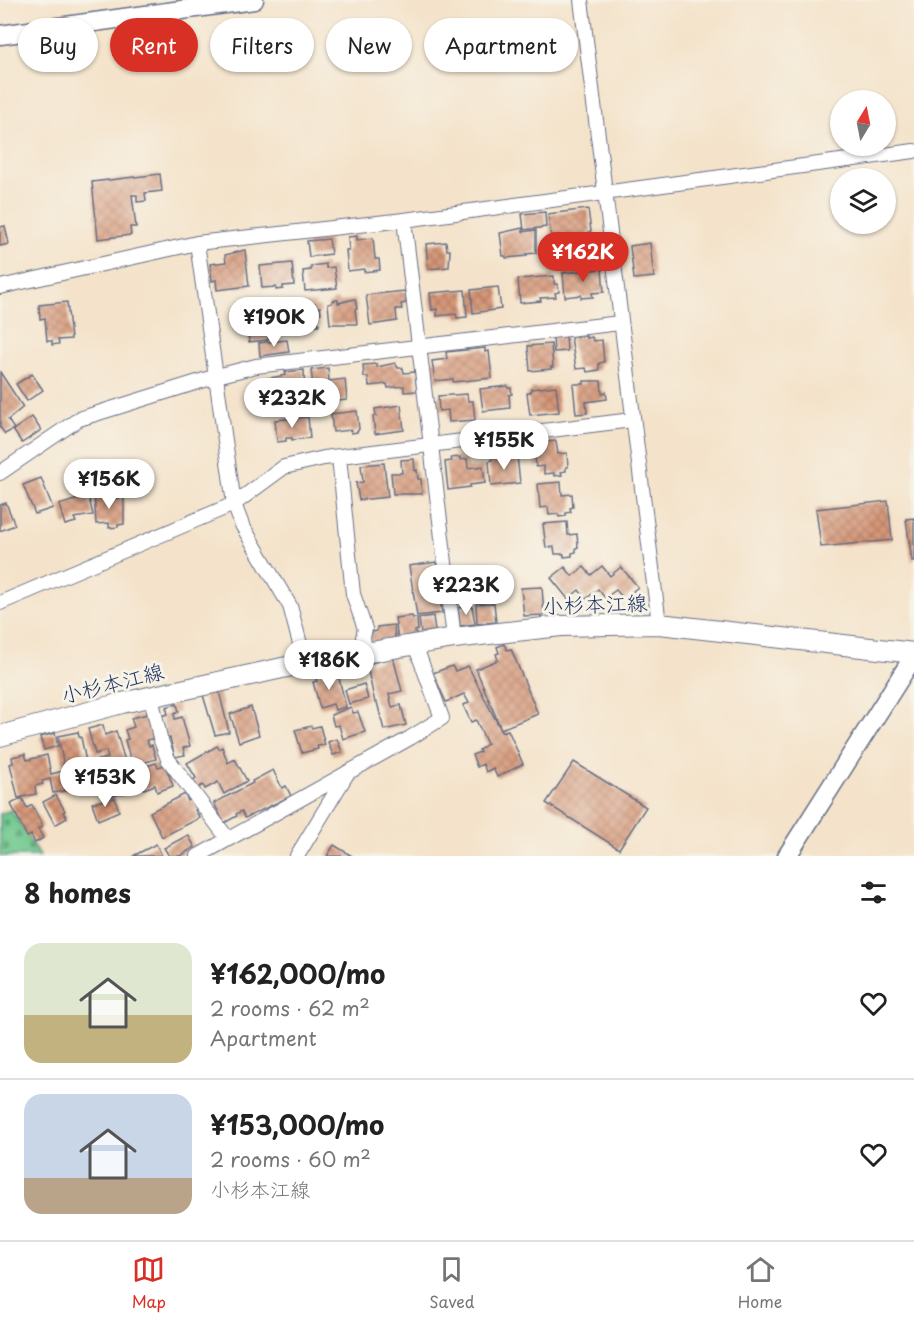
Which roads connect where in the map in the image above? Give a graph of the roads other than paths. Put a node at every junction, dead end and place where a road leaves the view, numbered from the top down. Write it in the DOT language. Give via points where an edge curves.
graph roads {
  1 [pos="254,0"];
  2 [pos="581,0"];
  3 [pos="0,35"];
  4 [pos="914,151"];
  5 [pos="605,194"];
  6 [pos="404,220"];
  7 [pos="197,243"];
  8 [pos="0,287"];
  9 [pos="620,322"];
  10 [pos="420,345"];
  11 [pos="217,376"];
  12 [pos="632,420"];
  13 [pos="432,446"];
  14 [pos="339,457"];
  15 [pos="0,472"];
  16 [pos="234,504"];
  17 [pos="0,603"];
  18 [pos="659,624"];
  19 [pos="454,638"];
  20 [pos="415,645"];
  21 [pos="365,652"];
  22 [pos="914,655"];
  23 [pos="305,663"];
  24 [pos="151,696"];
  25 [pos="0,736"];
  26 [pos="350,771"];
  27 [pos="228,839"];
  28 [pos="198,856"];
  29 [pos="297,856"];
  30 [pos="787,856"];
  1 -- 3 [label="street"];
  2 -- 5 [label="street"];
  4 -- 5 [label="street"];
  5 -- 6 [label="street"];
  5 -- 9 [label="street"];
  6 -- 7 [label="street"];
  6 -- 10 [label="street"];
  7 -- 8 [label="street"];
  7 -- 11 [label="street"];
  9 -- 10 [label="street"];
  9 -- 12 [label="street"];
  10 -- 11 [label="street" via="256,366"];
  10 -- 13 [label="street"];
  11 -- 15 [label="street" via="79,419"];
  11 -- 16 [label="street"];
  12 -- 13 [label="street"];
  12 -- 18 [label="street"];
  13 -- 14 [label="street"];
  13 -- 19 [label="street"];
  14 -- 16 [label="street" via="284,467"];
  14 -- 21 [label="street" via="353,594 365,629"];
  16 -- 17 [label="street"];
  16 -- 23 [label="street" via="242,525 290,606"];
  18 -- 19 [label="main road, 小杉本江線" via="561,626"];
  18 -- 22 [label="main road, 小杉本江線"];
  19 -- 20 [label="main road, 小杉本江線"];
  20 -- 21 [label="main road, 小杉本江線"];
  20 -- 26 [label="street" via="442,718"];
  21 -- 23 [label="main road, 小杉本江線"];
  22 -- 30 [label="street"];
  23 -- 24 [label="main road, 小杉本江線"];
  24 -- 25 [label="main road, 小杉本江線"];
  24 -- 27 [label="street" via="168,759"];
  26 -- 27 [label="street"];
  26 -- 29 [label="street"];
  27 -- 28 [label="street"];
}
